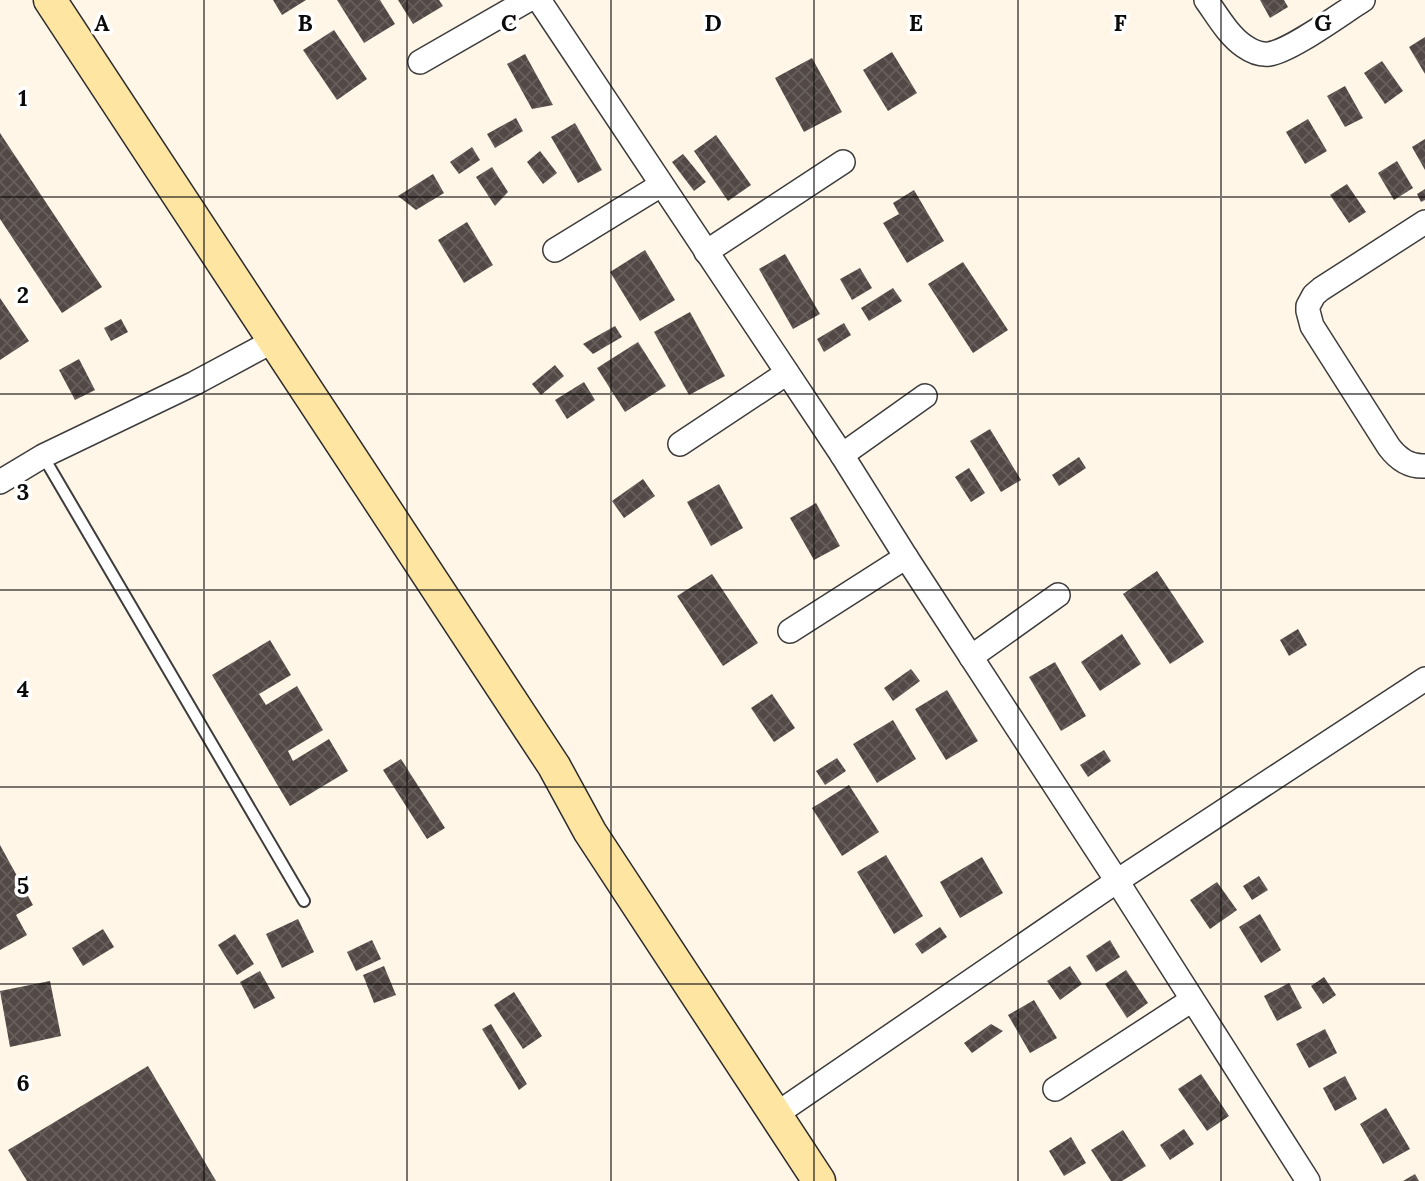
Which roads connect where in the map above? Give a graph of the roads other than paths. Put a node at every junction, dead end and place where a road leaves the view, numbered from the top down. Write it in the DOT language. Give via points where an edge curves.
graph roads {
  1 [pos="50,0"];
  2 [pos="528,0"];
  3 [pos="538,0"];
  4 [pos="1206,0"];
  5 [pos="1363,0"];
  6 [pos="420,62"];
  7 [pos="844,162"];
  8 [pos="661,185"];
  9 [pos="1425,222"];
  10 [pos="555,250"];
  11 [pos="706,252"];
  12 [pos="275,340"];
  13 [pos="787,373"];
  14 [pos="925,396"];
  15 [pos="680,444"];
  16 [pos="43,456"];
  17 [pos="842,456"];
  18 [pos="1425,466"];
  19 [pos="0,482"];
  20 [pos="906,557"];
  21 [pos="1058,595"];
  22 [pos="790,631"];
  23 [pos="971,657"];
  24 [pos="1425,679"];
  25 [pos="1117,881"];
  26 [pos="304,901"];
  27 [pos="1192,1000"];
  28 [pos="1055,1090"];
  29 [pos="782,1110"];
  30 [pos="819,1181"];
  31 [pos="841,1181"];
  32 [pos="1308,1181"];
  1 -- 12 [label="main road"];
  2 -- 6 [label="street"];
  3 -- 8 [label="street"];
  4 -- 5 [label="street" via="1236,40 1265,54 1301,39"];
  7 -- 11 [label="street"];
  8 -- 10 [label="street"];
  8 -- 11 [label="street"];
  9 -- 18 [label="street" via="1321,289 1308,311 1316,334 1394,454 1409,464"];
  11 -- 13 [label="street"];
  12 -- 16 [label="street"];
  12 -- 29 [label="main road" via="554,766 590,832"];
  13 -- 15 [label="street"];
  13 -- 17 [label="street"];
  14 -- 17 [label="street"];
  16 -- 19 [label="street"];
  16 -- 26 [label="lane"];
  17 -- 20 [label="street"];
  20 -- 22 [label="street"];
  20 -- 23 [label="street"];
  21 -- 23 [label="street"];
  23 -- 25 [label="street"];
  24 -- 25 [label="street"];
  25 -- 27 [label="street"];
  25 -- 29 [label="street"];
  27 -- 28 [label="street"];
  27 -- 32 [label="street"];
  29 -- 30 [label="main road"];
  29 -- 31 [label="main road"];
}
